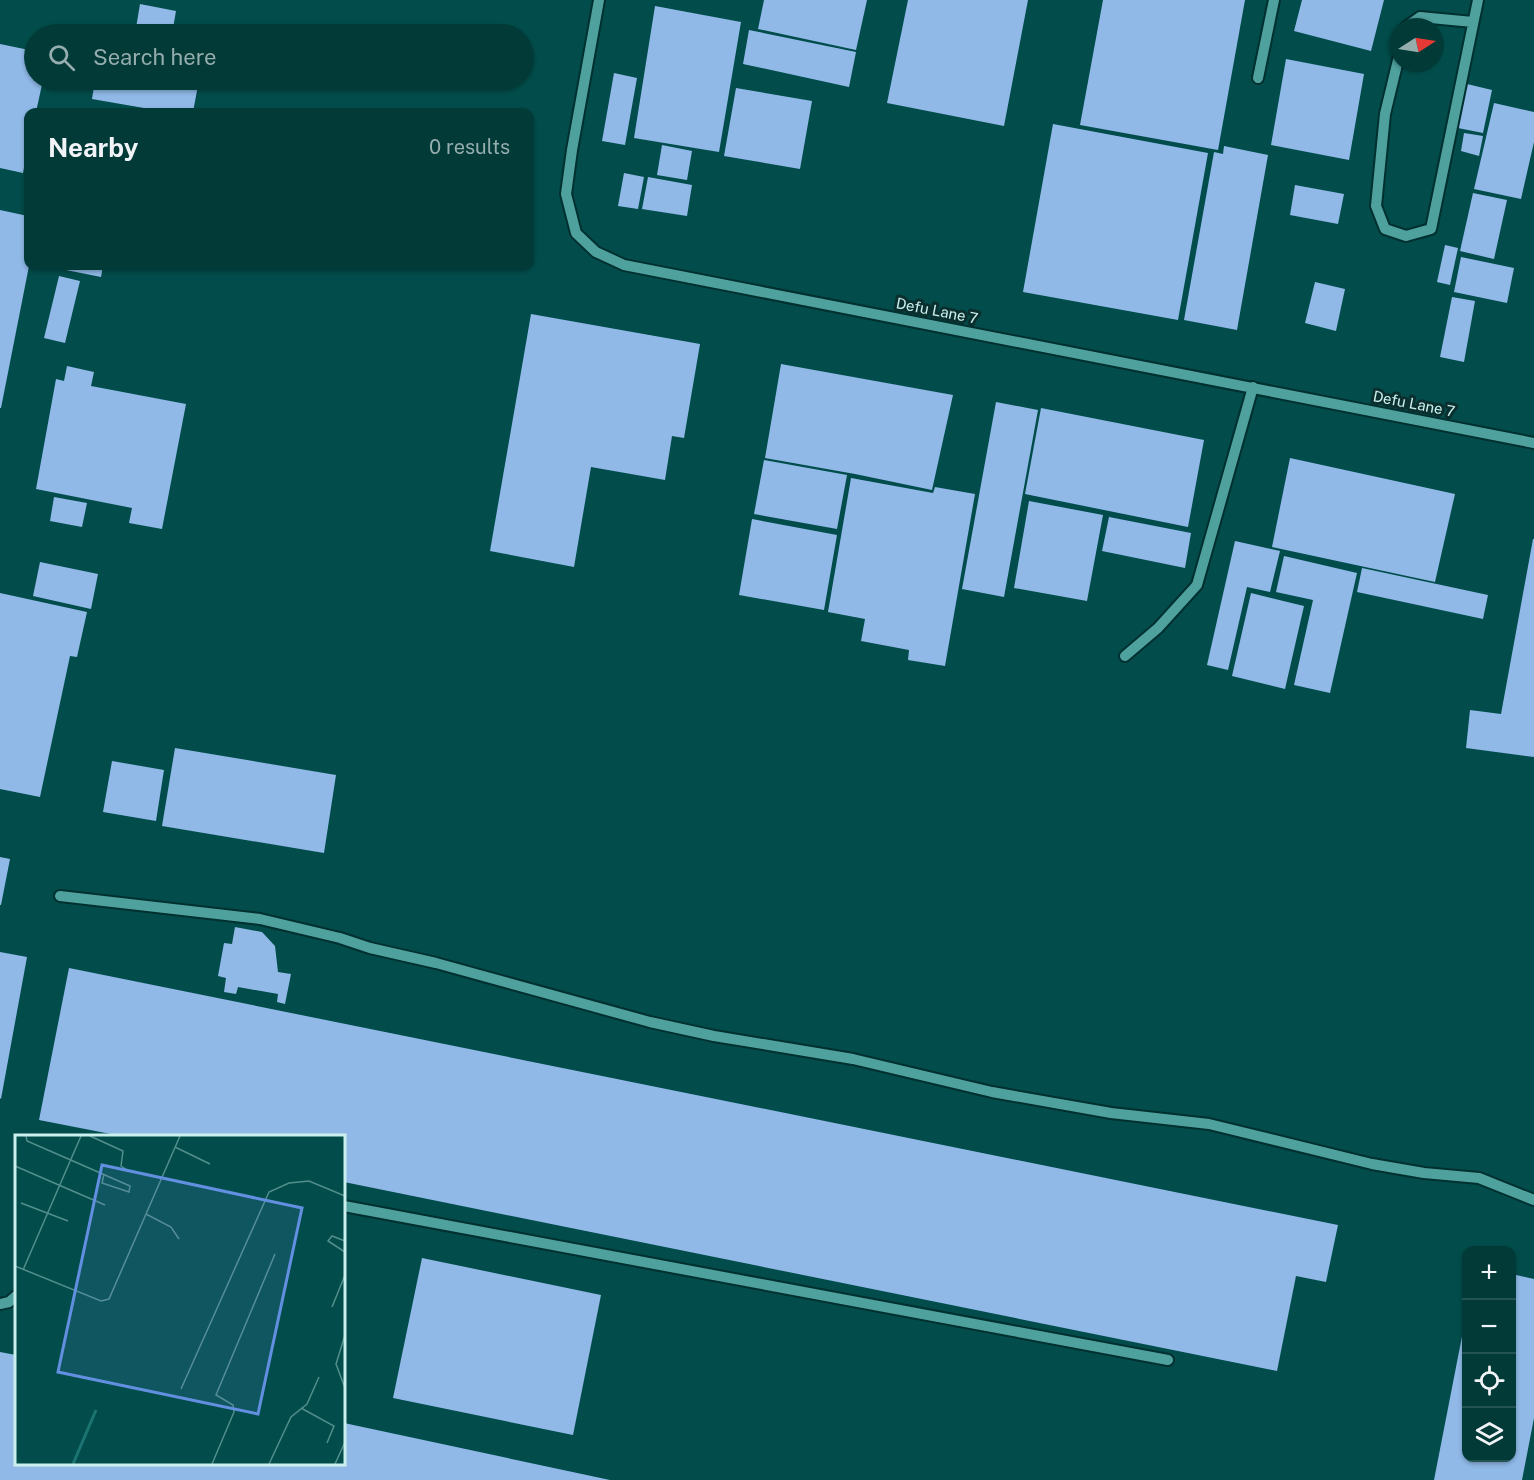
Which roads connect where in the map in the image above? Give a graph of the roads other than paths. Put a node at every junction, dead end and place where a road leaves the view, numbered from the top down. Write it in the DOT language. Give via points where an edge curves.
graph roads {
  1 [pos="599,0"];
  2 [pos="1274,0"];
  3 [pos="1478,0"];
  4 [pos="1444,19"];
  5 [pos="1473,22"];
  6 [pos="1395,72"];
  7 [pos="1258,78"];
  8 [pos="1253,387"];
  9 [pos="1534,442"];
  10 [pos="1125,656"];
  11 [pos="60,896"];
  12 [pos="1534,1200"];
  13 [pos="345,1206"];
  14 [pos="15,1297"];
  15 [pos="0,1304"];
  16 [pos="1168,1360"];
  1 -- 8 [label="street, Defu Lane 7" via="566,194 576,233 596,252 624,265"];
  2 -- 7 [label="street"];
  3 -- 5 [label="street"];
  4 -- 5 [label="street"];
  5 -- 6 [label="street" via="1431,229 1406,236 1385,230 1376,206 1385,114"];
  8 -- 9 [label="street, Defu Lane 7"];
  8 -- 10 [label="street" via="1197,585 1158,628"];
  11 -- 12 [label="street" via="260,919 650,1022 853,1059 992,1092 1111,1113 1209,1124 1372,1164 1479,1178"];
  13 -- 16 [label="street"];
  14 -- 15 [label="street"];
}
